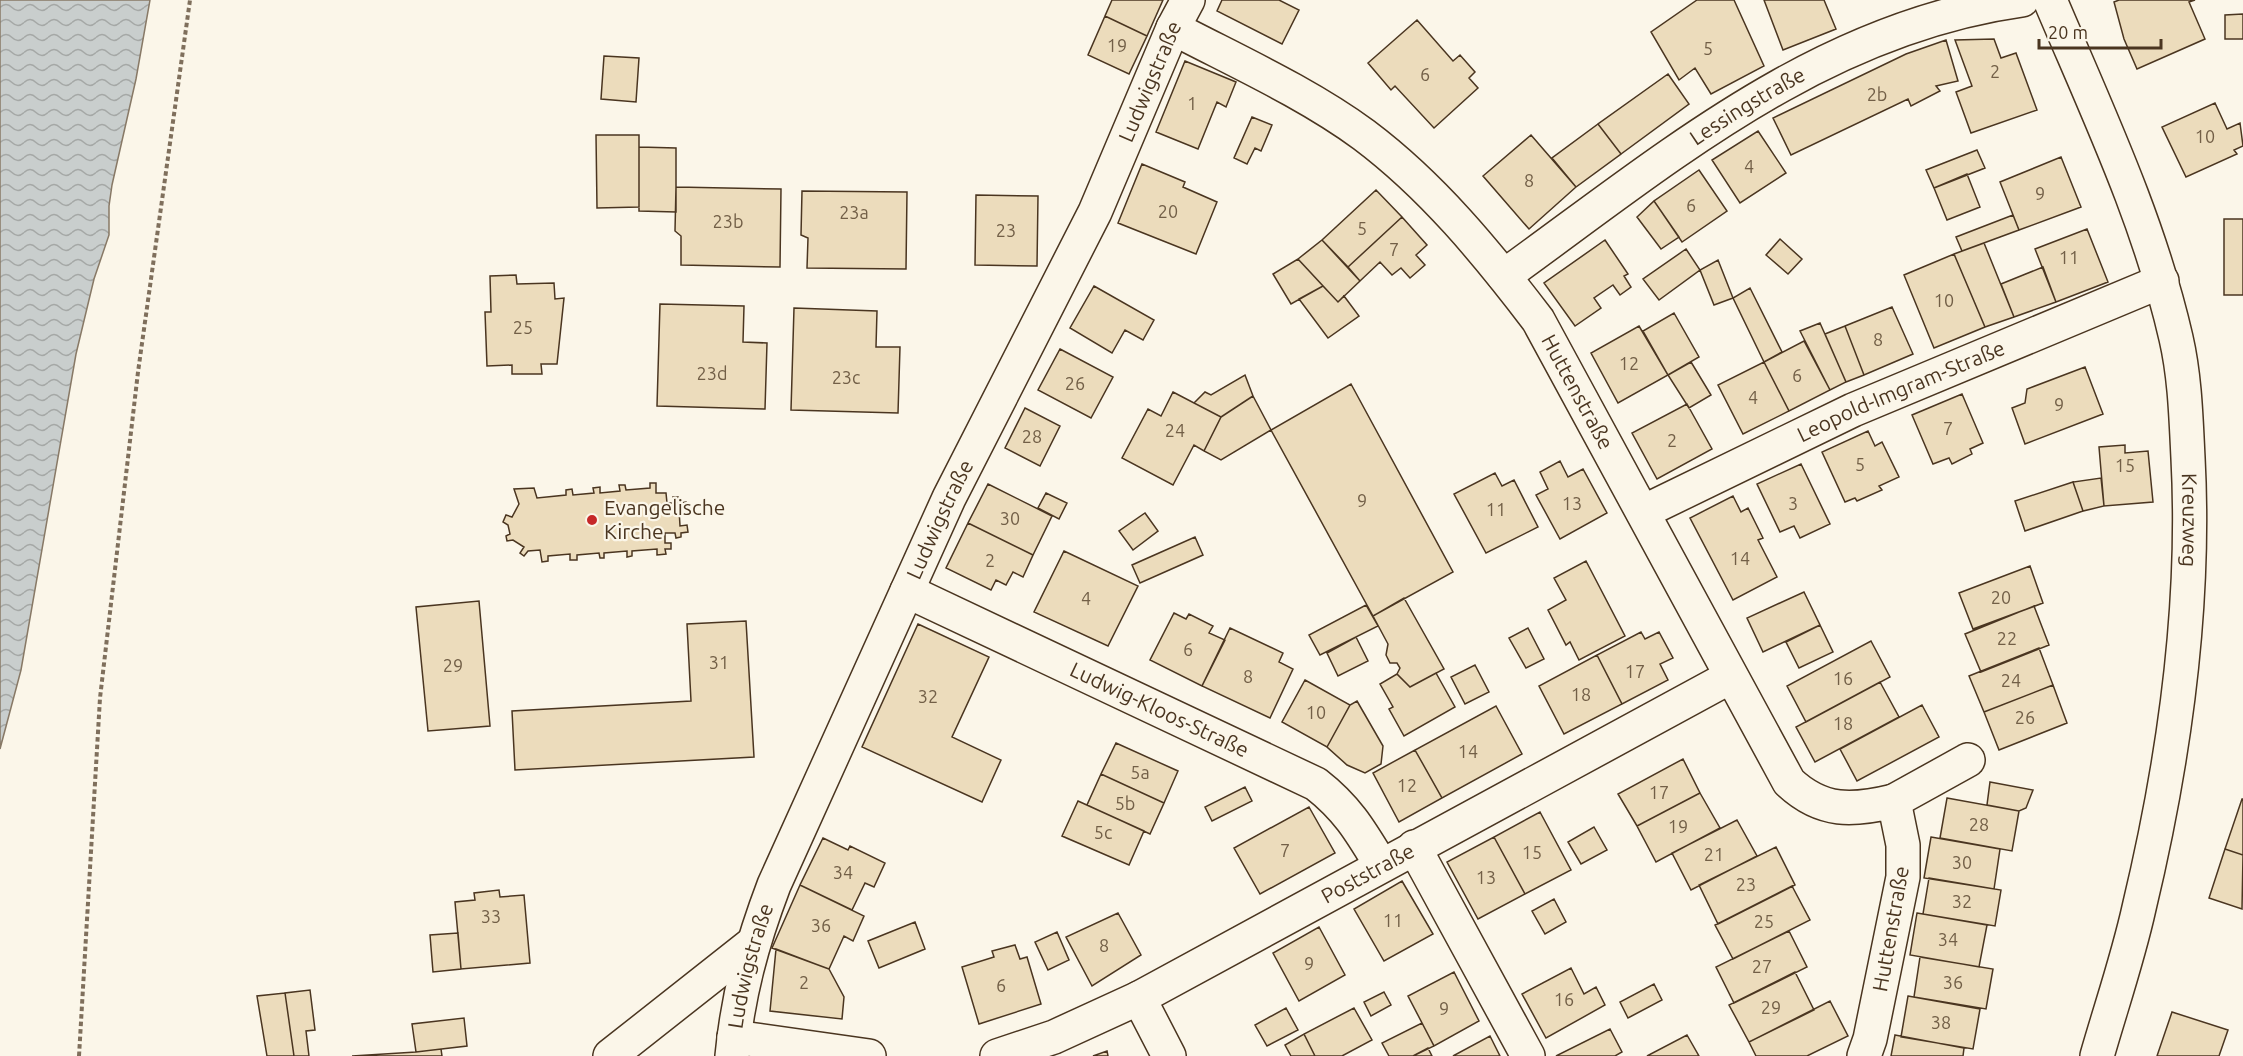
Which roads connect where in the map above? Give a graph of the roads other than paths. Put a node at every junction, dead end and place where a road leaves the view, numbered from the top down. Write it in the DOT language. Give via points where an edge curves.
graph roads {
  1 [pos="2022,0"];
  2 [pos="2050,0"];
  3 [pos="1181,14"];
  4 [pos="1504,276"];
  5 [pos="2162,281"];
  6 [pos="1643,512"];
  7 [pos="907,591"];
  8 [pos="1730,676"];
  9 [pos="1968,760"];
  10 [pos="1894,801"];
  11 [pos="1414,847"];
  12 [pos="1381,865"];
  13 [pos="752,944"];
  14 [pos="1139,998"];
  15 [pos="733,1046"];
  16 [pos="610,1056"];
  17 [pos="869,1056"];
  18 [pos="997,1056"];
  19 [pos="1169,1056"];
  20 [pos="1528,1056"];
  21 [pos="1864,1056"];
  22 [pos="2097,1056"];
  1 -- 4 [label="street, Lessingstraße" via="1934,19 1836,56 1782,83 1721,119"];
  2 -- 5 [label="street, Kreuzweg" via="2125,178"];
  3 -- 4 [label="street, Huttenstraße" via="1363,135 1449,212"];
  3 -- 7 [label="street, Ludwigstraße" via="1095,212 999,396"];
  4 -- 6 [label="street, Huttenstraße" via="1549,339"];
  5 -- 6 [label="street, Leopold-Imgram-Straße" via="1853,410"];
  5 -- 22 [label="street, Kreuzweg" via="2177,342 2185,407 2189,484 2187,611 2153,843 2139,911"];
  6 -- 8 [label="street, Huttenstraße"];
  7 -- 12 [label="street, Ludwig-Kloos-Straße" via="1316,784 1354,819"];
  7 -- 13 [label="street, Ludwigstraße" via="782,865"];
  8 -- 10 [label="street, Huttenstraße" via="1789,782 1800,793 1832,806 1860,809"];
  8 -- 11 [label="street, Poststraße"];
  9 -- 10 [label="street, Huttenstraße"];
  10 -- 21 [label="street, Huttenstraße" via="1903,845 1904,877"];
  11 -- 12 [label="street, Poststraße"];
  11 -- 20 [label="street"];
  12 -- 14 [label="street, Poststraße"];
  13 -- 15 [label="street, Ludwigstraße"];
  13 -- 16 [label="street"];
  14 -- 18 [label="street, Poststraße" via="1054,1037"];
  14 -- 19 [label="street"];
  15 -- 17 [label="street"];
}
